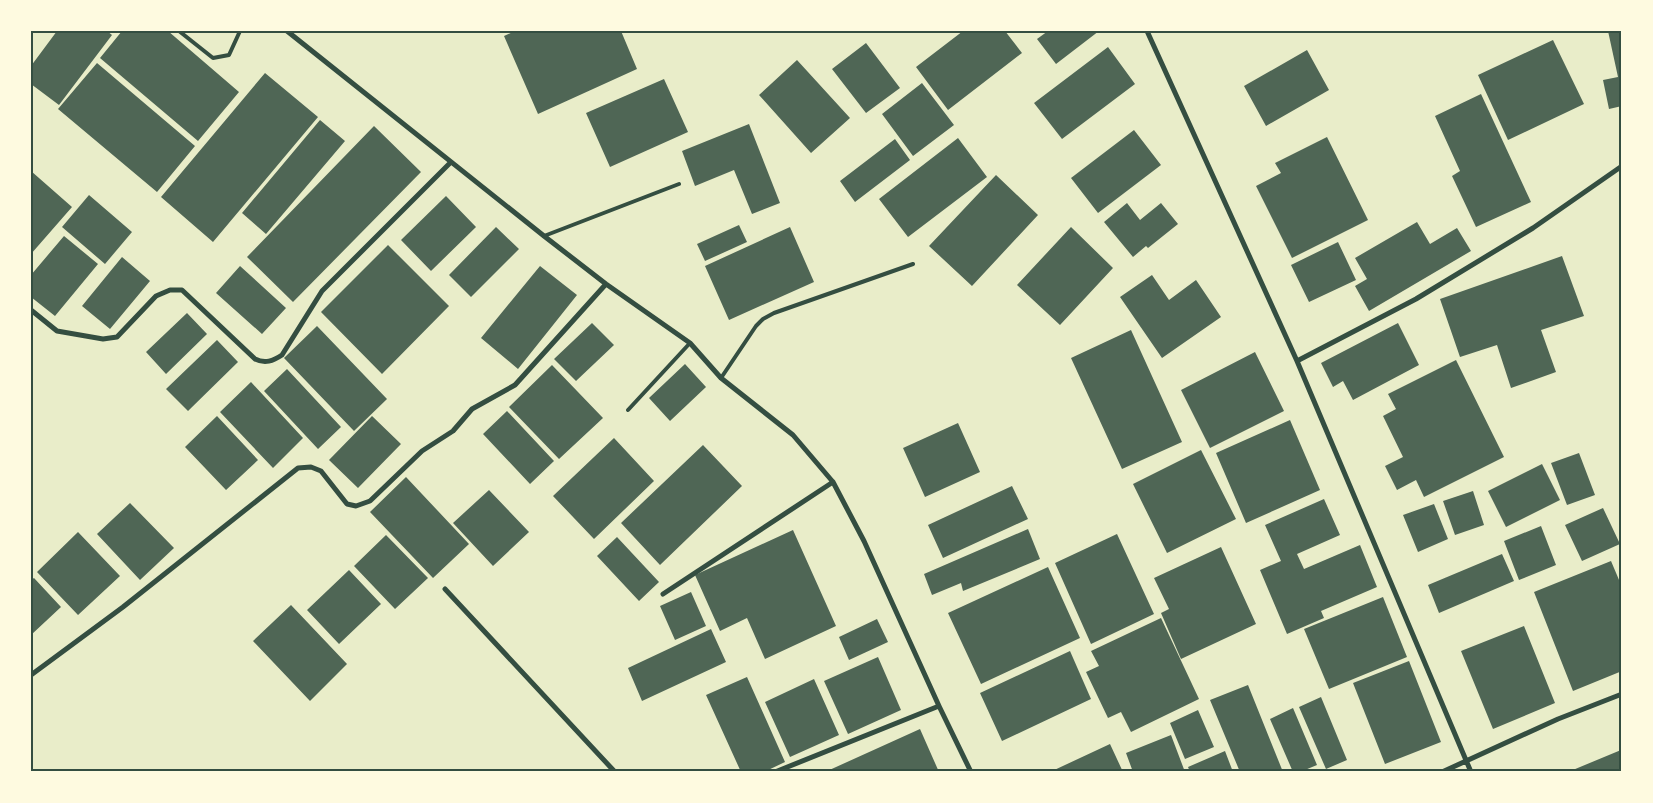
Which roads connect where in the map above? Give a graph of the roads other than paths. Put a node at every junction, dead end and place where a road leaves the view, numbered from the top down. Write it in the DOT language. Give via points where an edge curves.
graph roads {
  1 [pos="179,31"];
  2 [pos="240,31"];
  3 [pos="287,31"];
  4 [pos="1147,31"];
  5 [pos="450,163"];
  6 [pos="1622,166"];
  7 [pos="679,184"];
  8 [pos="544,236"];
  9 [pos="913,264"];
  10 [pos="606,284"];
  11 [pos="31,310"];
  12 [pos="690,343"];
  13 [pos="1297,361"];
  14 [pos="721,378"];
  15 [pos="628,410"];
  16 [pos="833,482"];
  17 [pos="445,589"];
  18 [pos="663,594"];
  19 [pos="31,675"];
  20 [pos="1622,694"];
  21 [pos="939,706"];
  22 [pos="1466,760"];
  23 [pos="615,772"];
  24 [pos="775,772"];
  25 [pos="971,772"];
  26 [pos="1442,772"];
  27 [pos="1471,772"];
  1 -- 2 [label="lane" via="213,58 230,55"];
  3 -- 5 [label="street"];
  4 -- 13 [label="street"];
  5 -- 8 [label="street"];
  5 -- 11 [label="street" via="322,291 282,355 274,360 255,359 182,290 170,290 156,296 117,337 103,339 57,331"];
  6 -- 13 [label="street" via="1533,228 1416,299"];
  7 -- 8 [label="lane"];
  8 -- 10 [label="street"];
  9 -- 14 [label="lane" via="763,319"];
  10 -- 12 [label="street"];
  10 -- 19 [label="street" via="515,385 472,409 453,431 422,451 370,501 356,506 347,504 321,472 310,467 298,468 123,607"];
  12 -- 14 [label="street"];
  12 -- 15 [label="lane"];
  13 -- 22 [label="street"];
  14 -- 16 [label="street" via="793,435"];
  16 -- 18 [label="street"];
  16 -- 21 [label="street" via="864,541"];
  17 -- 23 [label="street"];
  20 -- 22 [label="street"];
  21 -- 24 [label="street"];
  21 -- 25 [label="street"];
  22 -- 26 [label="street"];
  22 -- 27 [label="street"];
}
